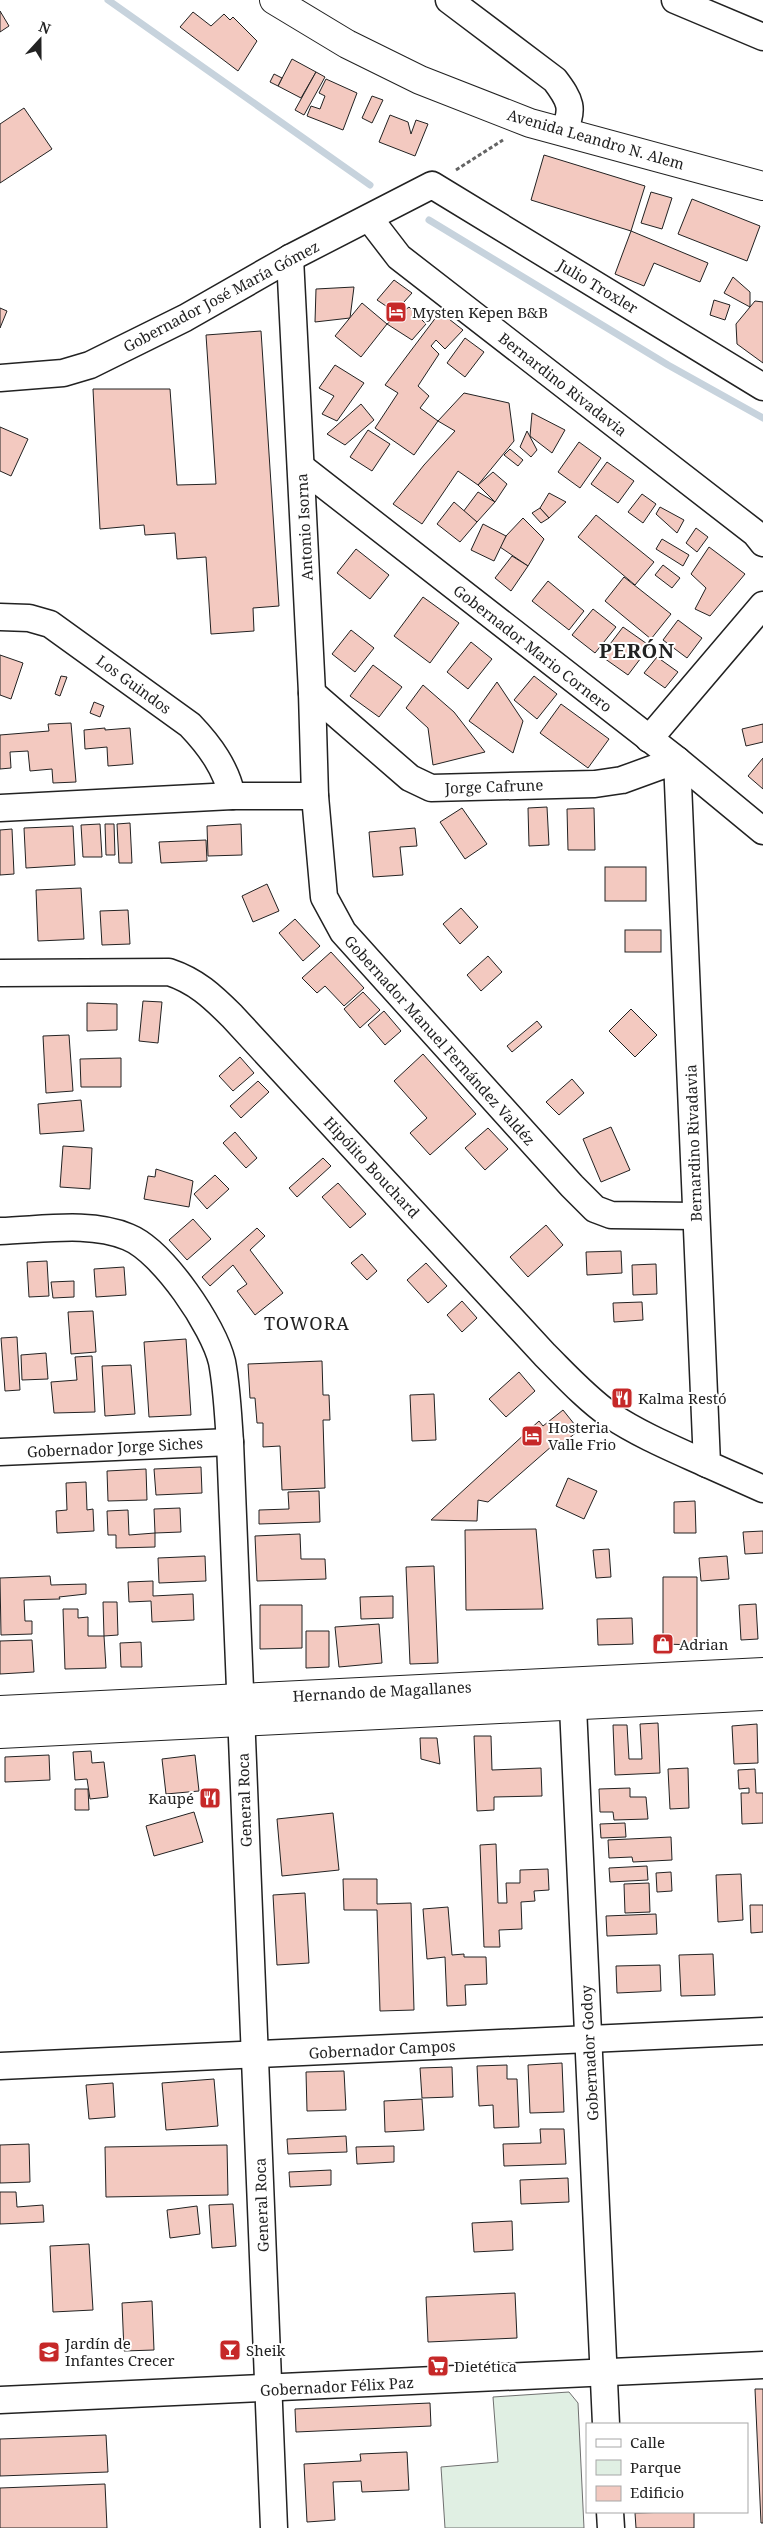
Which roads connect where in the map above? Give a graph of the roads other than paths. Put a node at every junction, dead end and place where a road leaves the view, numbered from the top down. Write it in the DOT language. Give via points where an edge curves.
graph roads {
  1 [pos="274,0"];
  2 [pos="449,0"];
  3 [pos="675,0"];
  4 [pos="763,37"];
  5 [pos="563,132"];
  6 [pos="432,185"];
  7 [pos="763,186"];
  8 [pos="369,218"];
  9 [pos="290,258"];
  10 [pos="0,378"];
  11 [pos="763,387"];
  12 [pos="300,467"];
  13 [pos="760,533"];
  14 [pos="763,604"];
  15 [pos="0,616"];
  16 [pos="312,693"];
  17 [pos="649,739"];
  18 [pos="677,760"];
  19 [pos="232,796"];
  20 [pos="315,796"];
  21 [pos="0,808"];
  22 [pos="763,831"];
  23 [pos="0,973"];
  24 [pos="695,1216"];
  25 [pos="0,1231"];
  26 [pos="230,1442"];
  27 [pos="0,1452"];
  28 [pos="707,1464"];
  29 [pos="763,1489"];
  30 [pos="763,1672"];
  31 [pos="572,1694"];
  32 [pos="763,1696"];
  33 [pos="0,1710"];
  34 [pos="241,1710"];
  35 [pos="0,1734"];
  36 [pos="763,2031"];
  37 [pos="588,2039"];
  38 [pos="255,2054"];
  39 [pos="0,2066"];
  40 [pos="763,2365"];
  41 [pos="604,2373"];
  42 [pos="268,2389"];
  43 [pos="0,2400"];
  44 [pos="606,2423"];
  45 [pos="610,2513"];
  46 [pos="274,2528"];
  47 [pos="611,2528"];
  1 -- 5 [label="main road, Avenida Leandro N. Alem" via="347,44 420,80 530,123"];
  2 -- 5 [label="street" via="555,80 570,106 570,119"];
  3 -- 4 [label="street"];
  5 -- 7 [label="main road, Avenida Leandro N. Alem"];
  6 -- 8 [label="street, Gobernador José María Gómez"];
  6 -- 11 [label="street, Julio Troxler"];
  8 -- 9 [label="street, Gobernador José María Gómez"];
  8 -- 13 [label="street, Bernardino Rivadavia" via="399,257"];
  9 -- 10 [label="street, Gobernador José María Gómez" via="185,318 90,365 63,373"];
  9 -- 12 [label="street, Antonio Isorna"];
  12 -- 16 [label="street, Antonio Isorna"];
  12 -- 17 [label="street, Gobernador Mario Cornero"];
  14 -- 17 [label="street"];
  15 -- 19 [label="street, Los Guindos" via="29,618 50,624 190,725 219,760"];
  16 -- 18 [label="street, Jorge Cafrune" via="410,778 431,788 595,784 622,780"];
  16 -- 20 [label="street, Antonio Isorna"];
  17 -- 18 [label="street, Gobernador Mario Cornero"];
  18 -- 22 [label="street, Gobernador Mario Cornero"];
  18 -- 24 [label="street, Bernardino Rivadavia"];
  19 -- 20 [label="street"];
  19 -- 21 [label="street"];
  20 -- 24 [label="street, Gobernador Manuel Fernández Valdéz" via="324,897 343,932 565,1179 595,1209 611,1215"];
  23 -- 28 [label="street, Hipólito Bouchard" via="169,972 205,990 583,1394 633,1428"];
  24 -- 28 [label="street, Bernardino Rivadavia"];
  25 -- 26 [label="street, General Roca" via="105,1230 129,1237 147,1248 168,1269 217,1345 225,1382"];
  26 -- 27 [label="street, Gobernador Jorge Siches"];
  26 -- 34 [label="street, General Roca"];
  28 -- 29 [label="street"];
  30 -- 31 [label="main road, Hernando de Magallanes"];
  31 -- 32 [label="main road, Hernando de Magallanes"];
  31 -- 34 [label="main road, Hernando de Magallanes"];
  31 -- 37 [label="street, Gobernador Godoy"];
  33 -- 34 [label="main road, Hernando de Magallanes"];
  34 -- 35 [label="main road, Hernando de Magallanes"];
  34 -- 38 [label="street, General Roca"];
  36 -- 37 [label="street, Gobernador Campos"];
  37 -- 38 [label="street, Gobernador Campos"];
  37 -- 41 [label="street, Gobernador Godoy"];
  38 -- 39 [label="street, Gobernador Campos"];
  38 -- 42 [label="street, General Roca"];
  40 -- 41 [label="street, Gobernador Félix Paz"];
  41 -- 42 [label="street, Gobernador Félix Paz"];
  41 -- 44 [label="street, Gobernador Godoy"];
  42 -- 43 [label="street, Gobernador Félix Paz"];
  42 -- 46 [label="street, General Roca"];
  45 -- 47 [label="street"];
}
